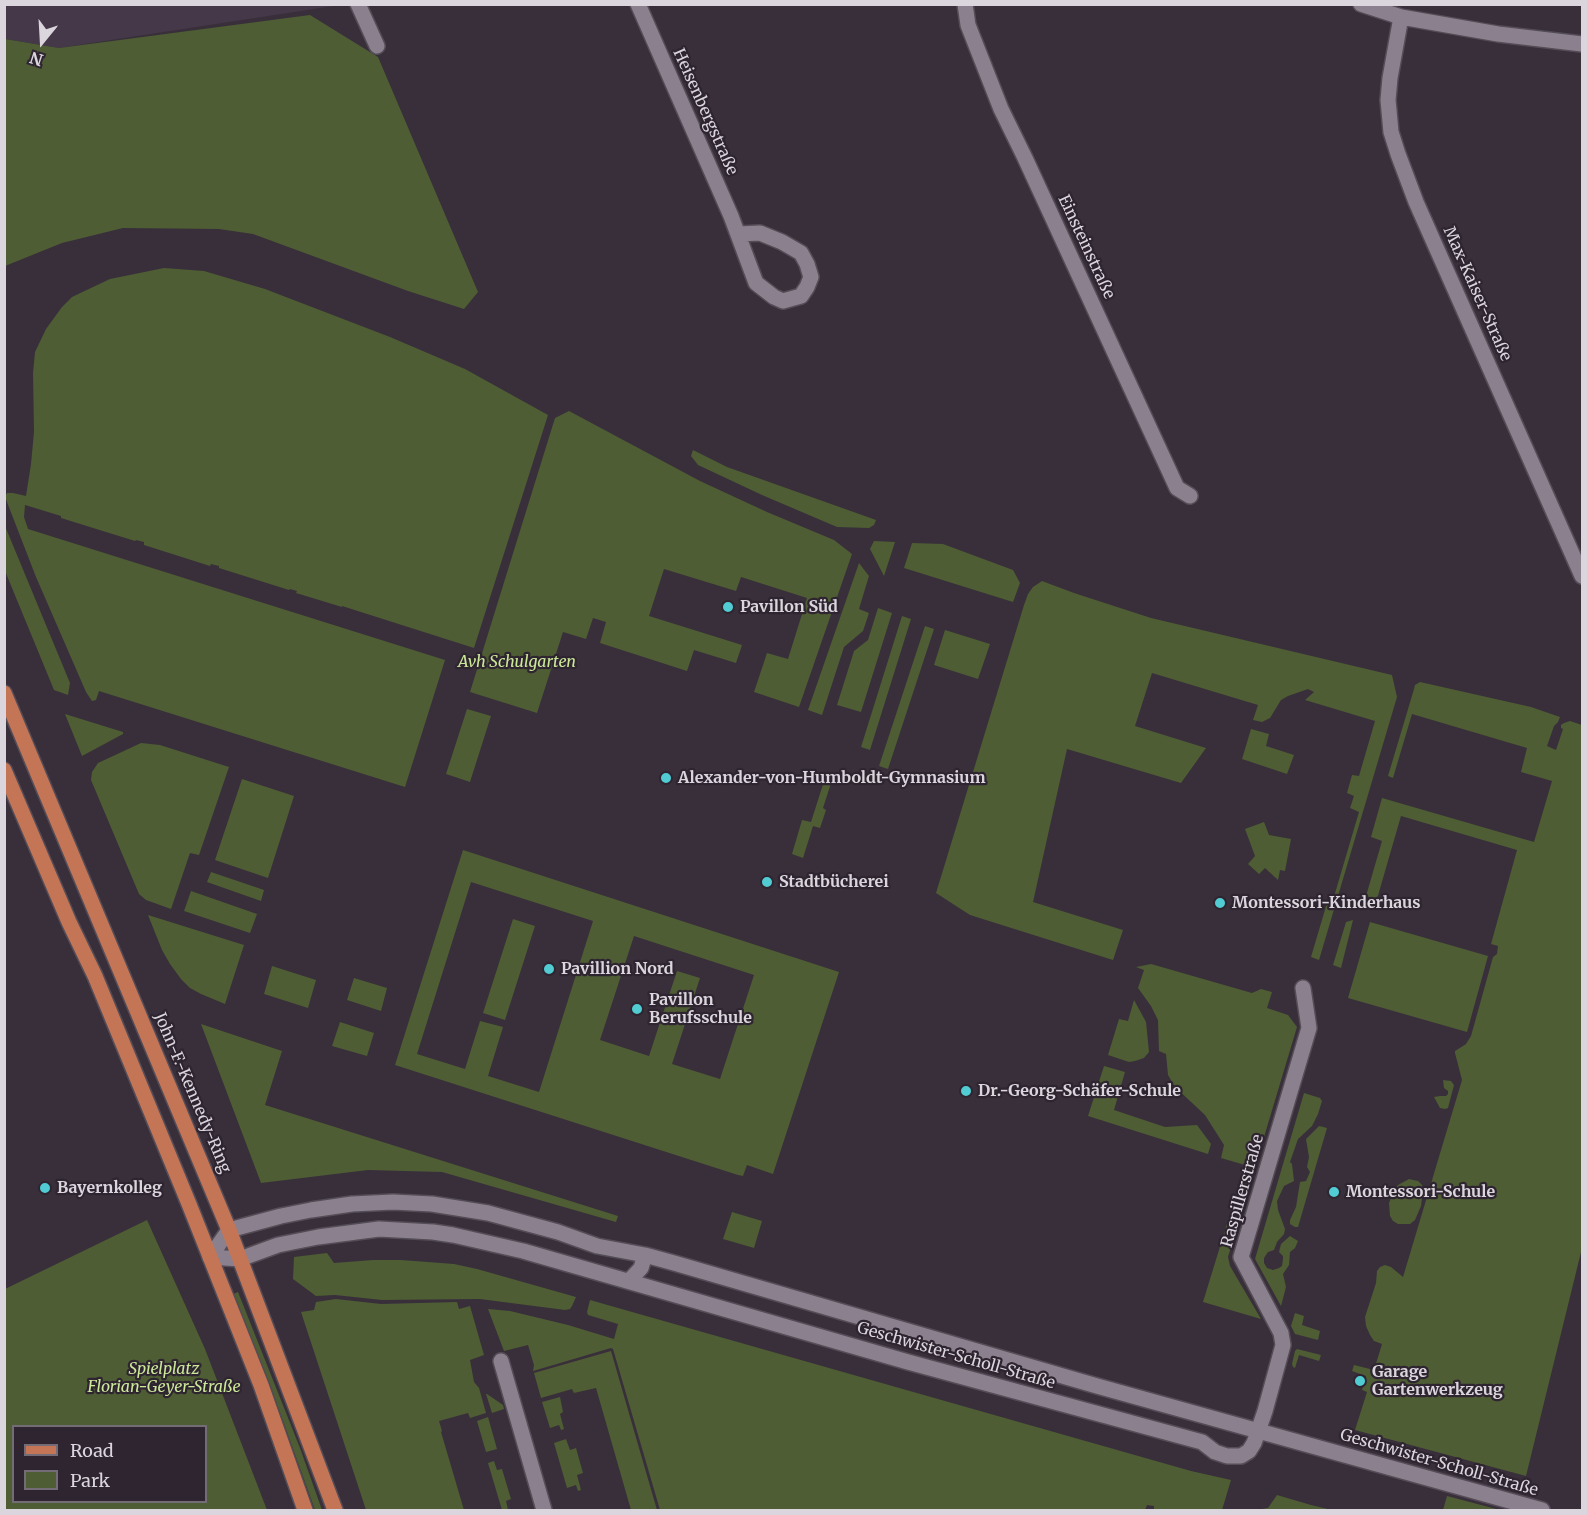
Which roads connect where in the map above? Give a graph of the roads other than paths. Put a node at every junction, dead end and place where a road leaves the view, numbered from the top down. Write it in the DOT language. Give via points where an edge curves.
graph roads {
  1 [pos="358,4"];
  2 [pos="638,4"];
  3 [pos="965,4"];
  4 [pos="1361,4"];
  5 [pos="1401,17"];
  6 [pos="1582,44"];
  7 [pos="378,46"];
  8 [pos="738,234"];
  9 [pos="1190,496"];
  10 [pos="1582,576"];
  11 [pos="4,693"];
  12 [pos="4,770"];
  13 [pos="1303,988"];
  14 [pos="229,1230"];
  15 [pos="645,1255"];
  16 [pos="210,1257"];
  17 [pos="240,1259"];
  18 [pos="629,1281"];
  19 [pos="501,1361"];
  20 [pos="1258,1431"];
  21 [pos="305,1510"];
  22 [pos="335,1510"];
  23 [pos="544,1510"];
  24 [pos="1542,1510"];
  1 -- 7 [label="street"];
  2 -- 8 [label="street, Heisenbergstraße"];
  3 -- 9 [label="street, Einsteinstraße" via="968,25 1001,109 1177,488"];
  4 -- 5 [label="street"];
  5 -- 6 [label="street"];
  5 -- 10 [label="street, Max-Kaiser-Straße" via="1388,100 1398,154"];
  8 -- 8 [label="street, Heisenbergstraße" via="756,283 783,301 801,296 811,277 801,253 760,233"];
  11 -- 14 [label="main road, John-F.-Kennedy-Ring"];
  12 -- 16 [label="main road" via="95,976"];
  13 -- 20 [label="street, Raspillerstraße" via="1309,1028 1241,1257 1282,1339"];
  14 -- 15 [label="street, Geschwister-Scholl-Straße" via="332,1207 393,1202 488,1213 597,1246"];
  14 -- 16 [label="street"];
  14 -- 17 [label="main road, John-F.-Kennedy-Ring"];
  15 -- 18 [label="street" via="641,1268"];
  15 -- 20 [label="street, Geschwister-Scholl-Straße"];
  16 -- 17 [label="street, Geschwister-Scholl-Straße"];
  16 -- 21 [label="main road"];
  17 -- 18 [label="street, Geschwister-Scholl-Straße" via="278,1245 380,1229 433,1232 523,1251"];
  17 -- 22 [label="main road, John-F.-Kennedy-Ring"];
  18 -- 20 [label="street, Geschwister-Scholl-Straße" via="1202,1442 1227,1456 1250,1451"];
  19 -- 23 [label="street"];
  20 -- 24 [label="street, Geschwister-Scholl-Straße"];
}
